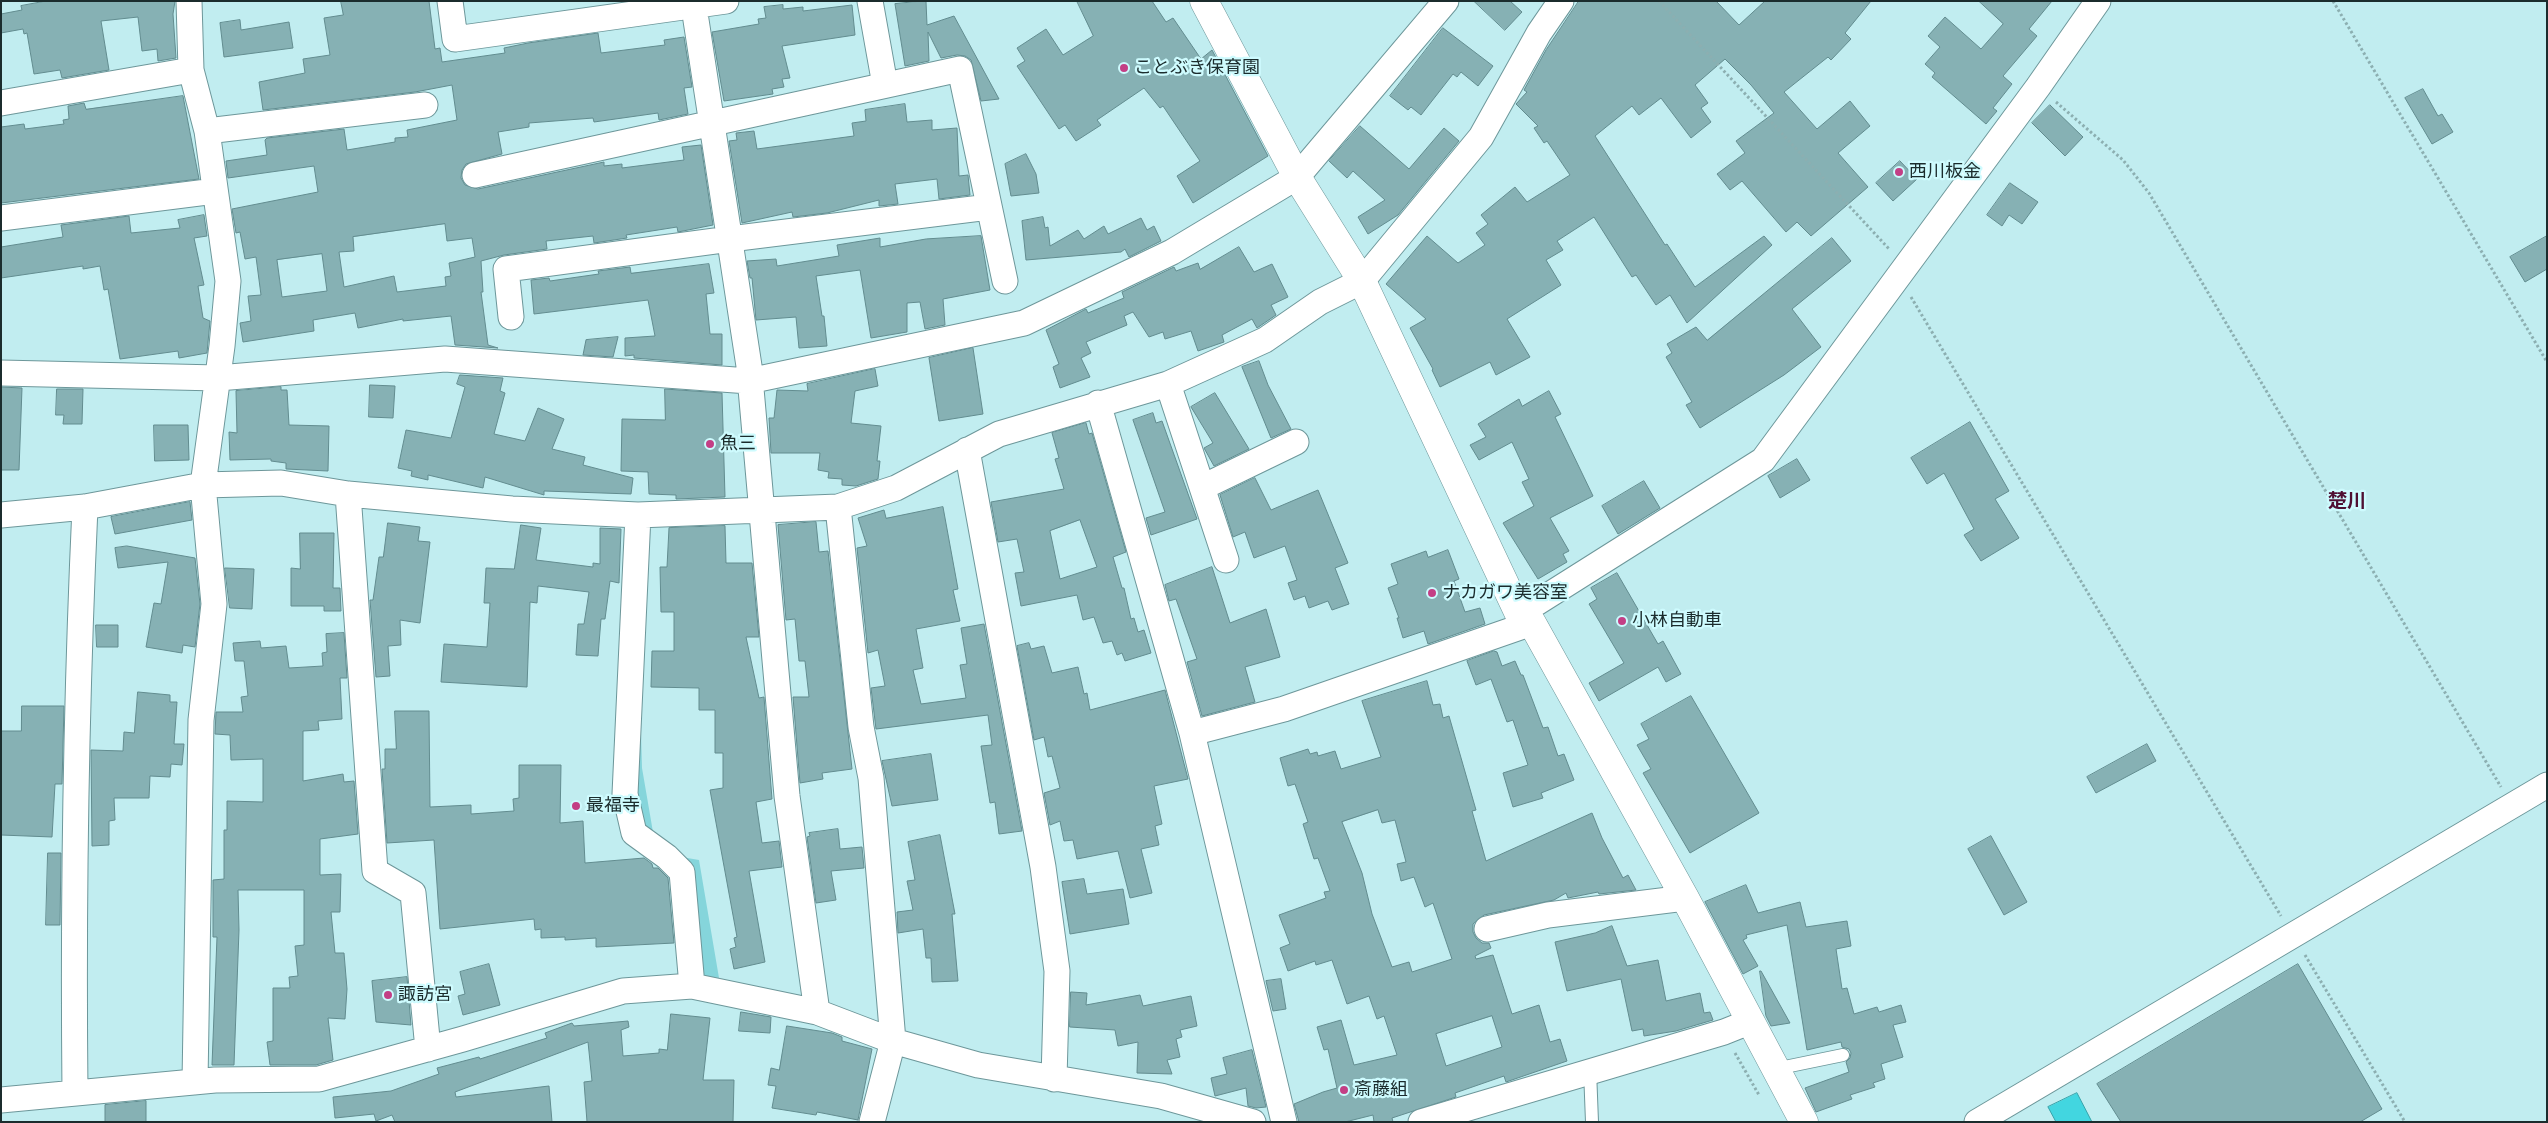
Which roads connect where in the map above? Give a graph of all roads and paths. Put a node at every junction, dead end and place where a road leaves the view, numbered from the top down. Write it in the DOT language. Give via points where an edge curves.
graph roads {
  1 [pos="189,1"];
  2 [pos="450,1"];
  3 [pos="726,1"];
  4 [pos="870,1"];
  5 [pos="1204,1"];
  6 [pos="1446,1"];
  7 [pos="1561,1"];
  8 [pos="1659,1"];
  9 [pos="2098,1"];
  10 [pos="2333,1"];
  11 [pos="694,7"];
  12 [pos="191,70"];
  13 [pos="885,85"];
  14 [pos="2038,87"];
  15 [pos="1,103"];
  16 [pos="425,105"];
  17 [pos="712,123"];
  18 [pos="207,131"];
  19 [pos="475,175"];
  20 [pos="1298,177"];
  21 [pos="215,191"];
  22 [pos="989,207"];
  23 [pos="1,218"];
  24 [pos="730,239"];
  25 [pos="1906,267"];
  26 [pos="1005,281"];
  27 [pos="1362,281"];
  28 [pos="511,317"];
  29 [pos="2547,362"];
  30 [pos="1,373"];
  31 [pos="218,378"];
  32 [pos="749,381"];
  33 [pos="1168,384"];
  34 [pos="1098,403"];
  35 [pos="1296,442"];
  36 [pos="967,450"];
  37 [pos="203,485"];
  38 [pos="1203,487"];
  39 [pos="348,494"];
  40 [pos="85,507"];
  41 [pos="838,507"];
  42 [pos="762,511"];
  43 [pos="1,514"];
  44 [pos="638,515"];
  45 [pos="1226,560"];
  46 [pos="1526,619"];
  47 [pos="1192,733"];
  48 [pos="2547,785"];
  49 [pos="2512,806"];
  50 [pos="1685,898"];
  51 [pos="1487,929"];
  52 [pos="2292,934"];
  53 [pos="692,986"];
  54 [pos="817,1012"];
  55 [pos="1750,1022"];
  56 [pos="1724,1032"];
  57 [pos="893,1041"];
  58 [pos="428,1049"];
  59 [pos="1843,1055"];
  60 [pos="1775,1069"];
  61 [pos="1590,1070"];
  62 [pos="1054,1079"];
  63 [pos="195,1082"];
  64 [pos="75,1093"];
  65 [pos="1761,1097"];
  66 [pos="1,1100"];
  67 [pos="872,1122"];
  68 [pos="1253,1122"];
  69 [pos="1284,1122"];
  70 [pos="1421,1122"];
  71 [pos="1592,1122"];
  72 [pos="1804,1122"];
  73 [pos="1976,1122"];
  74 [pos="2405,1122"];
  1 -- 12 [label="street"];
  2 -- 11 [label="street" via="455,38"];
  3 -- 11 [label="street"];
  4 -- 13 [label="street"];
  5 -- 20 [label="street"];
  6 -- 20 [label="street"];
  7 -- 27 [label="street" via="1539,33 1481,137"];
  8 -- 25 [label="path"];
  9 -- 14 [label="street"];
  10 -- 29 [label="path"];
  11 -- 17 [label="street"];
  12 -- 15 [label="street"];
  12 -- 18 [label="street"];
  13 -- 17 [label="street"];
  13 -- 22 [label="street" via="960,69"];
  14 -- 25 [label="street"];
  14 -- 49 [label="path" via="2123,160 2149,193"];
  16 -- 18 [label="street"];
  17 -- 19 [label="street"];
  17 -- 24 [label="street"];
  18 -- 21 [label="street"];
  20 -- 27 [label="street"];
  20 -- 32 [label="street" via="1172,252 1024,323"];
  21 -- 23 [label="street"];
  21 -- 31 [label="street" via="228,281"];
  22 -- 24 [label="street"];
  22 -- 26 [label="street"];
  24 -- 28 [label="street" via="506,269"];
  24 -- 32 [label="street"];
  25 -- 46 [label="street" via="1763,460"];
  25 -- 52 [label="path" via="1909,293"];
  27 -- 33 [label="street" via="1320,302 1264,340"];
  27 -- 46 [label="street"];
  30 -- 31 [label="street"];
  31 -- 32 [label="street" via="445,359"];
  31 -- 37 [label="street"];
  32 -- 42 [label="street"];
  33 -- 34 [label="street"];
  33 -- 38 [label="street"];
  34 -- 36 [label="street" via="998,434"];
  34 -- 47 [label="street"];
  35 -- 38 [label="street"];
  36 -- 41 [label="street" via="896,488"];
  36 -- 62 [label="street" via="1043,867 1057,971"];
  37 -- 39 [label="street" via="281,483"];
  37 -- 40 [label="street"];
  37 -- 63 [label="street" via="214,604 201,720"];
  38 -- 45 [label="street"];
  39 -- 44 [label="street" via="512,509"];
  39 -- 58 [label="street" via="375,871 413,893"];
  40 -- 43 [label="street"];
  40 -- 64 [label="street" via="73,886"];
  41 -- 42 [label="street"];
  41 -- 57 [label="street" via="861,726 871,778"];
  42 -- 44 [label="street"];
  42 -- 54 [label="street" via="787,796"];
  44 -- 53 [label="street" via="625,794 634,834 682,872"];
  46 -- 47 [label="street" via="1284,709"];
  46 -- 50 [label="street"];
  47 -- 69 [label="street"];
  48 -- 49 [label="street"];
  49 -- 52 [label="street"];
  50 -- 51 [label="street" via="1548,915"];
  50 -- 55 [label="street"];
  52 -- 73 [label="street"];
  52 -- 74 [label="path"];
  53 -- 54 [label="street"];
  53 -- 58 [label="street" via="622,991"];
  54 -- 57 [label="street"];
  55 -- 56 [label="street"];
  55 -- 60 [label="street"];
  56 -- 61 [label="street"];
  56 -- 65 [label="path"];
  57 -- 62 [label="street" via="978,1065"];
  57 -- 67 [label="street"];
  58 -- 63 [label="street" via="319,1079"];
  59 -- 60 [label="lane"];
  60 -- 72 [label="street"];
  61 -- 70 [label="street"];
  61 -- 71 [label="lane"];
  62 -- 68 [label="street" via="1161,1096"];
  63 -- 64 [label="street"];
  64 -- 66 [label="street"];
}
